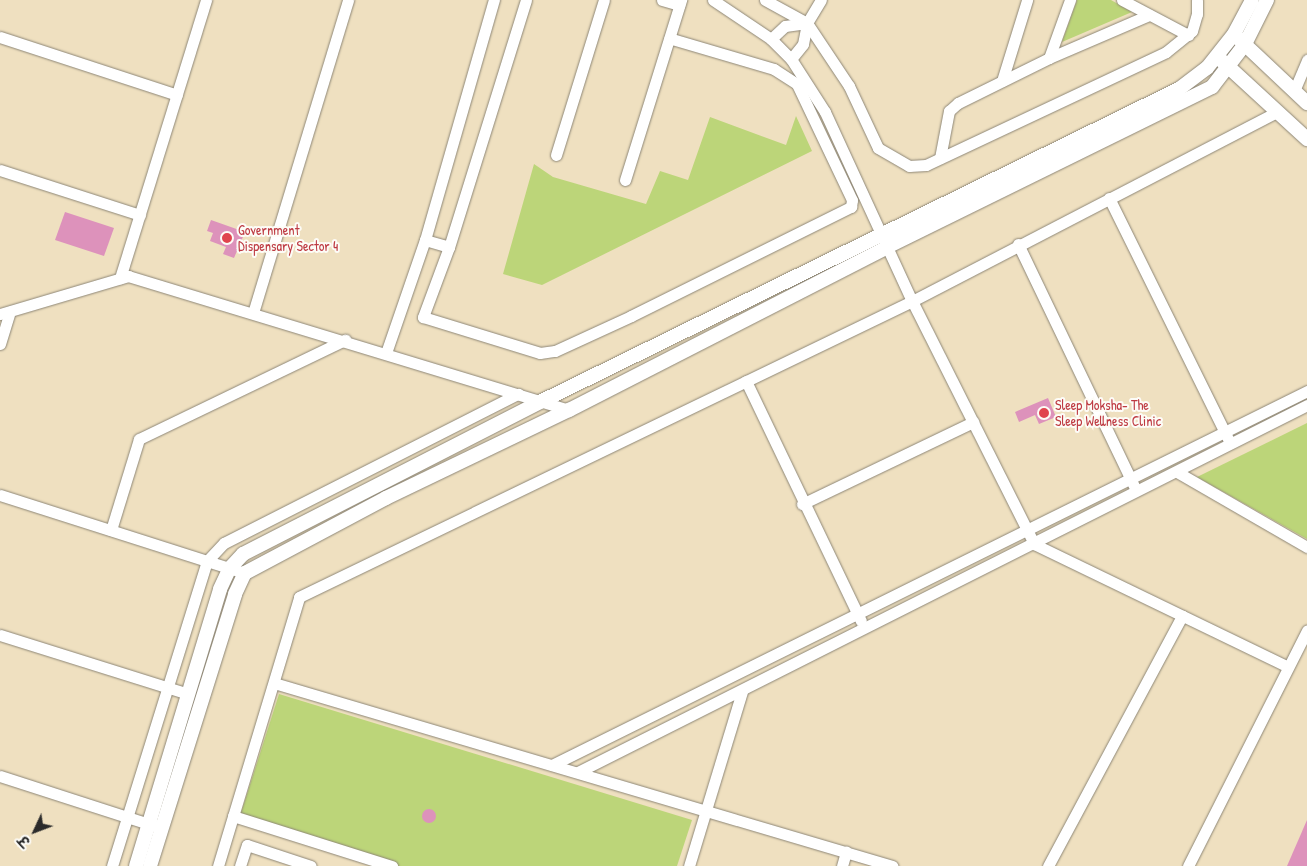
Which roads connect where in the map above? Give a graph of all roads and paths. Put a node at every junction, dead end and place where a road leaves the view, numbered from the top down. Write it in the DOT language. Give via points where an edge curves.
graph roads {
  1 [pos="206,0"];
  2 [pos="348,0"];
  3 [pos="494,0"];
  4 [pos="526,0"];
  5 [pos="604,0"];
  6 [pos="662,0"];
  7 [pos="713,0"];
  8 [pos="765,0"];
  9 [pos="821,0"];
  10 [pos="1027,0"];
  11 [pos="1070,0"];
  12 [pos="1122,0"];
  13 [pos="1197,0"];
  14 [pos="1252,0"];
  15 [pos="1266,1"];
  16 [pos="680,3"];
  17 [pos="1149,15"];
  18 [pos="807,23"];
  19 [pos="1234,34"];
  20 [pos="1188,35"];
  21 [pos="0,37"];
  22 [pos="669,38"];
  23 [pos="771,38"];
  24 [pos="1244,44"];
  25 [pos="1217,56"];
  26 [pos="1049,58"];
  27 [pos="791,59"];
  28 [pos="1307,60"];
  29 [pos="1228,66"];
  30 [pos="1002,81"];
  31 [pos="1294,91"];
  32 [pos="177,95"];
  33 [pos="1307,103"];
  34 [pos="1278,112"];
  35 [pos="1307,139"];
  36 [pos="556,155"];
  37 [pos="940,158"];
  38 [pos="0,170"];
  39 [pos="625,180"];
  40 [pos="1109,198"];
  41 [pos="140,215"];
  42 [pos="425,240"];
  43 [pos="884,241"];
  44 [pos="1018,244"];
  45 [pos="449,247"];
  46 [pos="120,278"];
  47 [pos="912,301"];
  48 [pos="5,313"];
  49 [pos="253,313"];
  50 [pos="345,340"];
  51 [pos="0,344"];
  52 [pos="386,353"];
  53 [pos="746,381"];
  54 [pos="1307,391"];
  55 [pos="518,394"];
  56 [pos="542,401"];
  57 [pos="1307,406"];
  58 [pos="569,410"];
  59 [pos="973,422"];
  60 [pos="1225,432"];
  61 [pos="1231,445"];
  62 [pos="1177,472"];
  63 [pos="1130,479"];
  64 [pos="1136,492"];
  65 [pos="0,495"];
  66 [pos="802,504"];
  67 [pos="111,530"];
  68 [pos="1028,531"];
  69 [pos="1034,544"];
  70 [pos="1307,546"];
  71 [pos="207,561"];
  72 [pos="230,568"];
  73 [pos="245,574"];
  74 [pos="858,614"];
  75 [pos="1182,616"];
  76 [pos="865,629"];
  77 [pos="1307,630"];
  78 [pos="0,635"];
  79 [pos="1288,667"];
  80 [pos="274,683"];
  81 [pos="168,687"];
  82 [pos="742,692"];
  83 [pos="188,694"];
  84 [pos="552,765"];
  85 [pos="578,772"];
  86 [pos="0,776"];
  87 [pos="706,811"];
  88 [pos="233,816"];
  89 [pos="127,817"];
  90 [pos="148,824"];
  91 [pos="162,828"];
  92 [pos="846,852"];
  93 [pos="377,863"];
  94 [pos="112,866"];
  95 [pos="136,866"];
  96 [pos="150,866"];
  97 [pos="218,866"];
  98 [pos="240,866"];
  99 [pos="311,866"];
  100 [pos="392,866"];
  101 [pos="689,866"];
  102 [pos="842,866"];
  103 [pos="892,866"];
  104 [pos="1048,866"];
  105 [pos="1188,866"];
  1 -- 32 [label="street"];
  2 -- 49 [label="street"];
  3 -- 42 [label="street"];
  4 -- 45 [label="street"];
  5 -- 36 [label="street"];
  6 -- 16 [label="street"];
  7 -- 23 [label="street"];
  8 -- 18 [label="street"];
  9 -- 18 [label="street"];
  10 -- 30 [label="street"];
  11 -- 26 [label="street"];
  12 -- 17 [label="street"];
  13 -- 20 [label="street" via="1197,14"];
  14 -- 19 [label="street"];
  15 -- 24 [label="street"];
  16 -- 22 [label="street"];
  17 -- 20 [label="street"];
  17 -- 26 [label="street"];
  18 -- 23 [label="street" via="786,26"];
  18 -- 27 [label="street" via="803,44"];
  18 -- 37 [label="street" via="849,86 878,148 909,166 926,165"];
  19 -- 24 [label="street"];
  19 -- 25 [label="street"];
  20 -- 37 [label="street" via="1166,52"];
  21 -- 32 [label="street"];
  22 -- 39 [label="street"];
  22 -- 45 [label="street" via="774,69 797,84 852,200 851,207 548,354 423,317"];
  23 -- 27 [label="street"];
  24 -- 29 [label="street"];
  24 -- 31 [label="street"];
  25 -- 29 [label="street"];
  25 -- 43 [label="street" via="1207,68 1179,89"];
  26 -- 30 [label="street"];
  27 -- 43 [label="street" via="825,112"];
  28 -- 31 [label="street"];
  29 -- 34 [label="street"];
  29 -- 43 [label="street" via="1212,87 1173,109"];
  30 -- 37 [label="street" via="958,103 949,111"];
  31 -- 33 [label="street"];
  32 -- 41 [label="street"];
  34 -- 35 [label="street"];
  34 -- 40 [label="street"];
  38 -- 41 [label="street"];
  40 -- 44 [label="street"];
  40 -- 60 [label="street"];
  41 -- 46 [label="street"];
  42 -- 45 [label="street"];
  42 -- 52 [label="street"];
  43 -- 47 [label="street"];
  43 -- 56 [label="street"];
  43 -- 58 [label="street"];
  44 -- 47 [label="street"];
  44 -- 63 [label="street"];
  46 -- 48 [label="street"];
  46 -- 49 [label="street" via="128,276"];
  47 -- 53 [label="street"];
  47 -- 59 [label="street"];
  48 -- 51 [label="street"];
  49 -- 50 [label="street"];
  50 -- 52 [label="street"];
  50 -- 67 [label="street" via="139,439"];
  52 -- 55 [label="street"];
  53 -- 66 [label="street"];
  53 -- 80 [label="street" via="299,597"];
  54 -- 60 [label="street"];
  55 -- 56 [label="street"];
  55 -- 71 [label="street" via="224,543"];
  56 -- 58 [label="street"];
  56 -- 72 [label="street" via="243,554"];
  57 -- 61 [label="street"];
  58 -- 73 [label="street" via="386,498"];
  59 -- 66 [label="street"];
  59 -- 68 [label="street"];
  60 -- 61 [label="street"];
  60 -- 63 [label="street"];
  61 -- 62 [label="street"];
  62 -- 64 [label="street"];
  62 -- 70 [label="street"];
  63 -- 64 [label="street"];
  63 -- 68 [label="street"];
  64 -- 69 [label="street"];
  65 -- 67 [label="street"];
  66 -- 74 [label="street"];
  67 -- 71 [label="street"];
  68 -- 69 [label="street"];
  68 -- 74 [label="street"];
  69 -- 75 [label="street"];
  69 -- 76 [label="street"];
  71 -- 72 [label="street"];
  71 -- 81 [label="street"];
  72 -- 73 [label="street"];
  72 -- 83 [label="street"];
  73 -- 91 [label="street" via="235,594"];
  74 -- 76 [label="street"];
  74 -- 84 [label="street"];
  75 -- 79 [label="street"];
  75 -- 104 [label="street"];
  76 -- 82 [label="street"];
  77 -- 79 [label="street"];
  78 -- 81 [label="street"];
  79 -- 105 [label="street"];
  80 -- 84 [label="street"];
  80 -- 88 [label="street"];
  81 -- 83 [label="street"];
  81 -- 89 [label="street"];
  82 -- 85 [label="street"];
  82 -- 87 [label="street"];
  83 -- 90 [label="street"];
  84 -- 85 [label="street"];
  85 -- 87 [label="street"];
  86 -- 89 [label="street"];
  87 -- 92 [label="street"];
  87 -- 101 [label="street"];
  88 -- 93 [label="street"];
  88 -- 97 [label="street"];
  89 -- 90 [label="street"];
  89 -- 94 [label="street"];
  90 -- 91 [label="street"];
  90 -- 95 [label="street"];
  91 -- 96 [label="street"];
  92 -- 102 [label="street"];
  92 -- 103 [label="street"];
  93 -- 100 [label="street"];
  98 -- 99 [label="street" via="247,845"];
}
